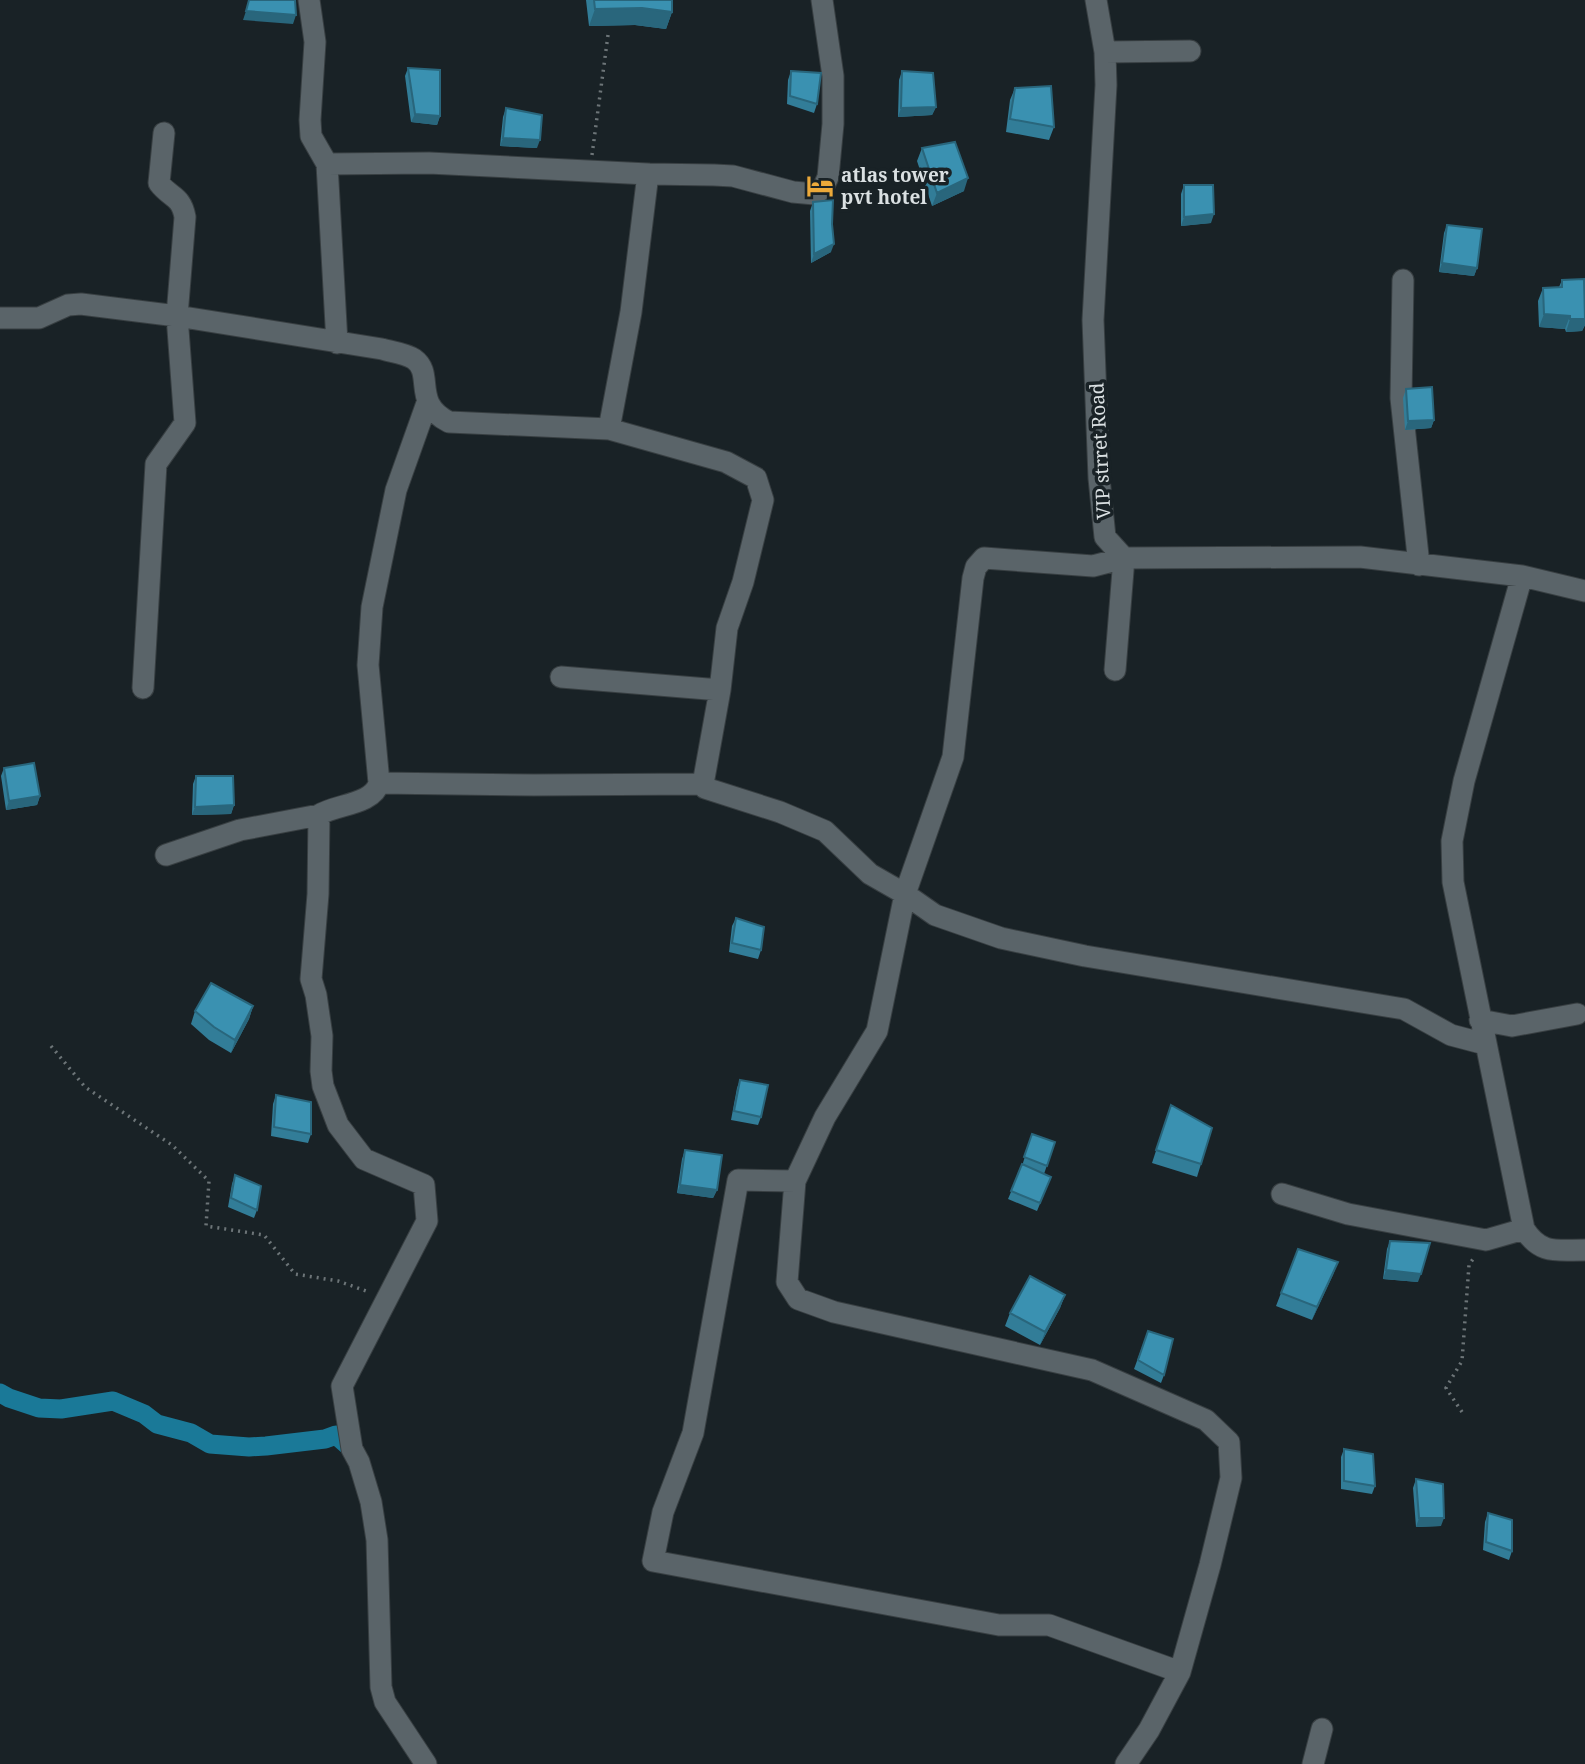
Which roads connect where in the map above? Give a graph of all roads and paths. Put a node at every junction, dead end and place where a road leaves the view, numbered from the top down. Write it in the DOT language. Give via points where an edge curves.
graph roads {
  1 [pos="309,0"];
  2 [pos="822,0"];
  3 [pos="1096,0"];
  4 [pos="608,35"];
  5 [pos="1190,51"];
  6 [pos="1105,52"];
  7 [pos="164,133"];
  8 [pos="327,164"];
  9 [pos="590,171"];
  10 [pos="648,174"];
  11 [pos="1403,280"];
  12 [pos="177,316"];
  13 [pos="0,318"];
  14 [pos="337,343"];
  15 [pos="427,403"];
  16 [pos="608,429"];
  17 [pos="1124,558"];
  18 [pos="1419,565"];
  19 [pos="1522,576"];
  20 [pos="1585,591"];
  21 [pos="1115,670"];
  22 [pos="561,677"];
  23 [pos="143,688"];
  24 [pos="720,690"];
  25 [pos="379,783"];
  26 [pos="703,784"];
  27 [pos="318,815"];
  28 [pos="166,855"];
  29 [pos="905,894"];
  30 [pos="1577,1014"];
  31 [pos="1480,1020"];
  32 [pos="1485,1044"];
  33 [pos="51,1046"];
  34 [pos="795,1181"];
  35 [pos="1282,1194"];
  36 [pos="1524,1229"];
  37 [pos="1486,1240"];
  38 [pos="1585,1250"];
  39 [pos="371,1293"];
  40 [pos="1462,1412"];
  41 [pos="1180,1672"];
  42 [pos="1322,1728"];
  43 [pos="426,1764"];
  44 [pos="1126,1764"];
  45 [pos="1313,1764"];
  1 -- 8 [label="street" via="315,42 310,120 312,136"];
  2 -- 10 [label="street" via="833,76 833,124 823,188 815,194 733,176"];
  3 -- 6 [label="street, VIP strret Road"];
  4 -- 9 [label="path"];
  5 -- 6 [label="street"];
  6 -- 17 [label="street, VIP strret Road" via="1093,320 1105,537"];
  7 -- 12 [label="street" via="159,183 178,199 185,217"];
  8 -- 9 [label="street" via="429,163"];
  8 -- 14 [label="street"];
  9 -- 10 [label="street"];
  10 -- 16 [label="street" via="631,312"];
  11 -- 18 [label="street" via="1401,398"];
  12 -- 13 [label="street" via="81,304 39,318"];
  12 -- 14 [label="street"];
  12 -- 23 [label="street" via="185,424 156,464"];
  14 -- 15 [label="street" via="414,359 422,370"];
  15 -- 16 [label="street" via="435,415 449,422"];
  15 -- 25 [label="street" via="396,491 372,607 368,665"];
  16 -- 24 [label="street" via="726,462 756,478 763,500 727,628"];
  17 -- 18 [label="street" via="1360,557"];
  17 -- 21 [label="street"];
  17 -- 29 [label="street" via="1093,566 984,558 976,567 953,757"];
  18 -- 19 [label="street"];
  19 -- 20 [label="street"];
  19 -- 31 [label="street" via="1464,781 1452,841 1453,882"];
  22 -- 24 [label="street"];
  24 -- 26 [label="street"];
  25 -- 26 [label="street"];
  25 -- 27 [label="street" via="369,798"];
  26 -- 29 [label="street" via="705,789 825,831 870,874"];
  27 -- 28 [label="street" via="240,830"];
  27 -- 43 [label="street" via="311,979 322,1036 323,1086 338,1125 364,1159 424,1185 428,1221 342,1386 352,1449 371,1502 377,1540 381,1687 385,1702"];
  29 -- 32 [label="street" via="935,915 1001,938 1404,1009 1451,1035"];
  29 -- 34 [label="street" via="877,1031 825,1117"];
  30 -- 31 [label="street" via="1512,1026"];
  31 -- 32 [label="street"];
  32 -- 36 [label="street"];
  33 -- 39 [label="path" via="85,1087 172,1145 209,1181 206,1226 264,1235 295,1274 338,1281"];
  34 -- 41 [label="street" via="787,1282 798,1299 834,1312 1092,1370 1206,1420 1229,1442 1231,1478"];
  34 -- 41 [label="street" via="738,1180 692,1433 663,1512 653,1561 999,1625 1049,1625"];
  35 -- 37 [label="street" via="1348,1214"];
  36 -- 37 [label="street"];
  36 -- 38 [label="street" via="1542,1248"];
  37 -- 40 [label="path" via="1469,1265 1462,1360 1446,1388"];
  41 -- 44 [label="street"];
  42 -- 45 [label="street"];
}
